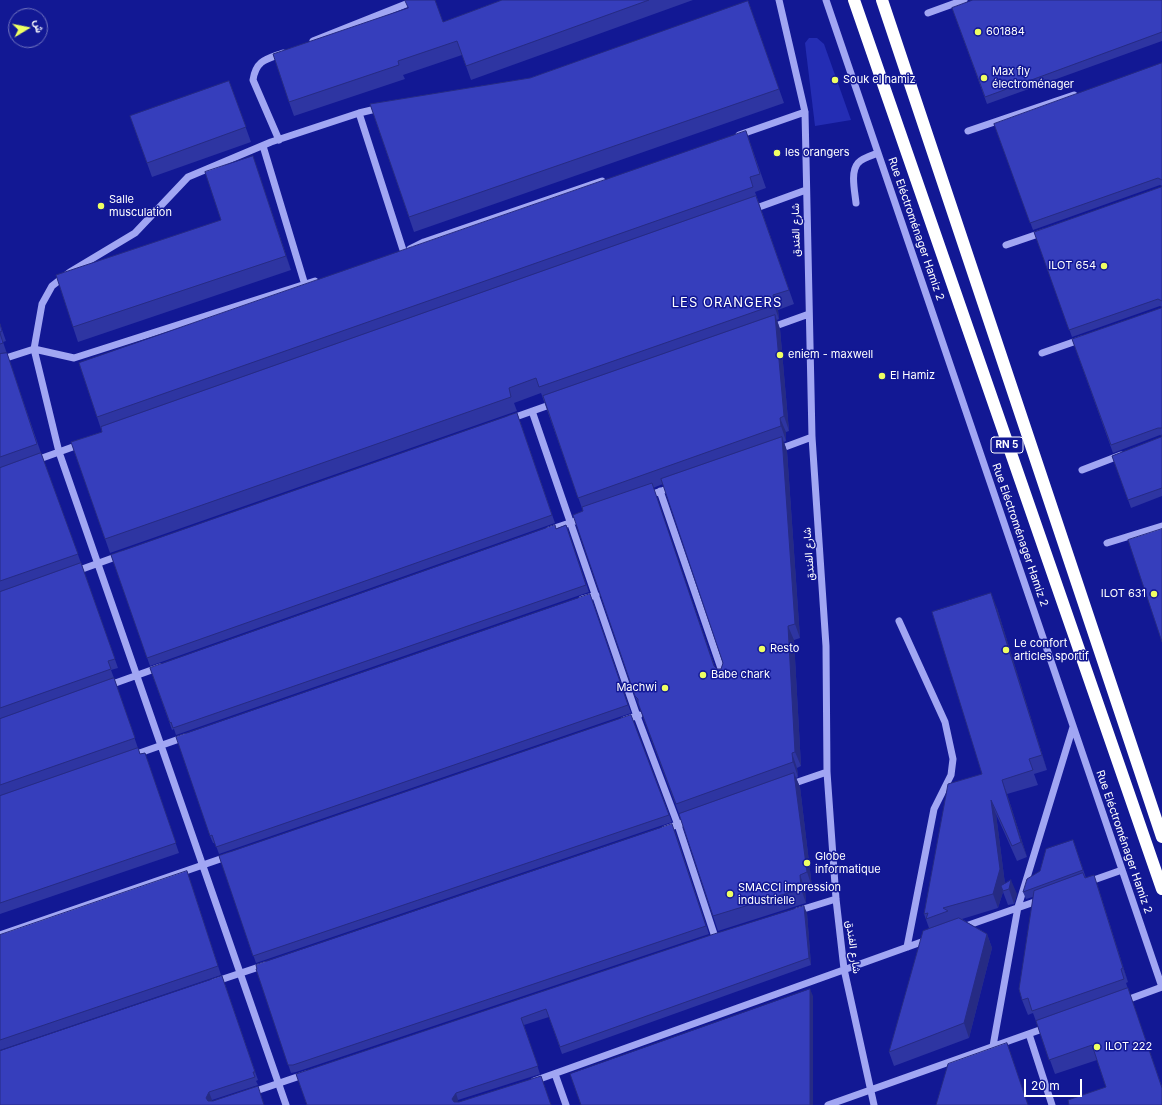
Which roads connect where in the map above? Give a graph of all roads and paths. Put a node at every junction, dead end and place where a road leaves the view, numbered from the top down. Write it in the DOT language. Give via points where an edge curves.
graph roads {
  1 [pos="416,0"];
  2 [pos="779,0"];
  3 [pos="826,0"];
  4 [pos="854,0"];
  5 [pos="882,0"];
  6 [pos="964,0"];
  7 [pos="928,13"];
  8 [pos="305,44"];
  9 [pos="291,50"];
  10 [pos="1080,93"];
  11 [pos="389,106"];
  12 [pos="805,112"];
  13 [pos="359,113"];
  14 [pos="968,131"];
  15 [pos="730,138"];
  16 [pos="279,140"];
  17 [pos="263,146"];
  18 [pos="878,153"];
  19 [pos="611,178"];
  20 [pos="806,190"];
  21 [pos="856,203"];
  22 [pos="747,211"];
  23 [pos="1051,229"];
  24 [pos="1006,245"];
  25 [pos="326,278"];
  26 [pos="305,285"];
  27 [pos="809,314"];
  28 [pos="764,330"];
  29 [pos="1087,337"];
  30 [pos="34,349"];
  31 [pos="1042,353"];
  32 [pos="0,360"];
  33 [pos="562,400"];
  34 [pos="532,411"];
  35 [pos="505,421"];
  36 [pos="812,437"];
  37 [pos="89,441"];
  38 [pos="59,452"];
  39 [pos="769,453"];
  40 [pos="1126,453"];
  41 [pos="30,462"];
  42 [pos="1082,470"];
  43 [pos="682,483"];
  44 [pos="660,491"];
  45 [pos="638,499"];
  46 [pos="593,515"];
  47 [pos="571,522"];
  48 [pos="1162,526"];
  49 [pos="541,533"];
  50 [pos="1107,543"];
  51 [pos="128,553"];
  52 [pos="98,563"];
  53 [pos="68,574"];
  54 [pos="596,595"];
  55 [pos="573,602"];
  56 [pos="900,621"];
  57 [pos="167,665"];
  58 [pos="137,676"];
  59 [pos="724,680"];
  60 [pos="101,688"];
  61 [pos="638,715"];
  62 [pos="614,724"];
  63 [pos="1073,726"];
  64 [pos="191,735"];
  65 [pos="161,745"];
  66 [pos="124,758"];
  67 [pos="827,772"];
  68 [pos="782,788"];
  69 [pos="700,817"];
  70 [pos="678,824"];
  71 [pos="656,832"];
  72 [pos="1162,837"];
  73 [pos="240,852"];
  74 [pos="203,865"];
  75 [pos="1122,870"];
  76 [pos="1078,886"];
  77 [pos="1162,889"];
  78 [pos="1048,897"];
  79 [pos="836,899"];
  80 [pos="1018,908"];
  81 [pos="790,913"];
  82 [pos="959,928"];
  83 [pos="0,935"];
  84 [pos="722,935"];
  85 [pos="937,936"];
  86 [pos="715,937"];
  87 [pos="707,940"];
  88 [pos="907,947"];
  89 [pos="270,963"];
  90 [pos="844,970"];
  91 [pos="240,973"];
  92 [pos="203,986"];
  93 [pos="1162,987"];
  94 [pos="1118,1003"];
  95 [pos="1058,1024"];
  96 [pos="1029,1034"];
  97 [pos="993,1046"];
  98 [pos="316,1071"];
  99 [pos="555,1074"];
  100 [pos="279,1083"];
  101 [pos="526,1084"];
  102 [pos="872,1090"];
  103 [pos="243,1095"];
  104 [pos="286,1105"];
  105 [pos="566,1105"];
  106 [pos="828,1105"];
  107 [pos="874,1105"];
  108 [pos="1052,1105"];
  1 -- 8 [label="street"];
  2 -- 12 [label="street, شارع الفندق"];
  3 -- 18 [label="street, Rue Eléctroménager Hamiz 2"];
  4 -- 77 [label="highway, RN 5"];
  5 -- 72 [label="highway, RN 5"];
  6 -- 7 [label="street"];
  9 -- 16 [label="street" via="262,61 255,69 253,80"];
  10 -- 14 [label="street"];
  11 -- 13 [label="street"];
  12 -- 15 [label="street"];
  12 -- 20 [label="street, شارع الفندق"];
  13 -- 16 [label="street"];
  13 -- 19 [label="street" via="401,254 424,242"];
  16 -- 17 [label="street"];
  17 -- 26 [label="street"];
  17 -- 30 [label="street" via="188,177 136,233 70,272 52,286 42,304"];
  18 -- 21 [label="street" via="859,162 856,168"];
  18 -- 63 [label="street, Rue Eléctroménager Hamiz 2"];
  20 -- 22 [label="street"];
  20 -- 27 [label="street, شارع الفندق"];
  23 -- 24 [label="street"];
  25 -- 26 [label="street"];
  26 -- 30 [label="street" via="74,358"];
  27 -- 28 [label="street"];
  27 -- 36 [label="street, شارع الفندق"];
  29 -- 31 [label="street"];
  30 -- 32 [label="street"];
  30 -- 38 [label="street"];
  33 -- 34 [label="street"];
  34 -- 35 [label="street"];
  34 -- 47 [label="street"];
  36 -- 39 [label="street"];
  36 -- 67 [label="street, شارع الفندق" via="826,646"];
  37 -- 38 [label="street"];
  38 -- 41 [label="street"];
  38 -- 52 [label="street"];
  40 -- 42 [label="street"];
  43 -- 44 [label="street"];
  44 -- 45 [label="street"];
  44 -- 59 [label="street"];
  46 -- 47 [label="street"];
  47 -- 49 [label="street"];
  47 -- 54 [label="street"];
  48 -- 50 [label="street"];
  51 -- 52 [label="street"];
  52 -- 53 [label="street"];
  52 -- 58 [label="street"];
  54 -- 55 [label="street"];
  54 -- 61 [label="street"];
  56 -- 88 [label="street" via="945,722 953,759 951,775 934,809"];
  57 -- 58 [label="street"];
  58 -- 60 [label="street"];
  58 -- 65 [label="street"];
  61 -- 62 [label="street"];
  61 -- 70 [label="street"];
  63 -- 75 [label="street, Rue Eléctroménager Hamiz 2"];
  63 -- 80 [label="street"];
  64 -- 65 [label="street"];
  65 -- 66 [label="street"];
  65 -- 74 [label="street"];
  67 -- 68 [label="street"];
  67 -- 79 [label="street, شارع الفندق"];
  69 -- 70 [label="street"];
  70 -- 71 [label="street"];
  70 -- 86 [label="street"];
  73 -- 74 [label="street"];
  74 -- 83 [label="street"];
  74 -- 91 [label="street"];
  75 -- 76 [label="street"];
  75 -- 93 [label="street, Rue Eléctroménager Hamiz 2"];
  78 -- 80 [label="street"];
  79 -- 81 [label="street"];
  79 -- 90 [label="street, شارع الفندق"];
  80 -- 82 [label="street"];
  80 -- 97 [label="street"];
  84 -- 86 [label="street"];
  85 -- 88 [label="street"];
  86 -- 87 [label="street"];
  88 -- 90 [label="street"];
  89 -- 91 [label="street"];
  90 -- 99 [label="street"];
  90 -- 102 [label="street, شارع الفندق"];
  91 -- 92 [label="street"];
  91 -- 100 [label="street"];
  93 -- 94 [label="street"];
  95 -- 96 [label="street"];
  96 -- 97 [label="street"];
  96 -- 108 [label="street"];
  97 -- 102 [label="street"];
  98 -- 100 [label="street"];
  99 -- 101 [label="street"];
  99 -- 105 [label="street"];
  100 -- 103 [label="street"];
  100 -- 104 [label="street"];
  102 -- 106 [label="street"];
  102 -- 107 [label="street, شارع الفندق"];
}
